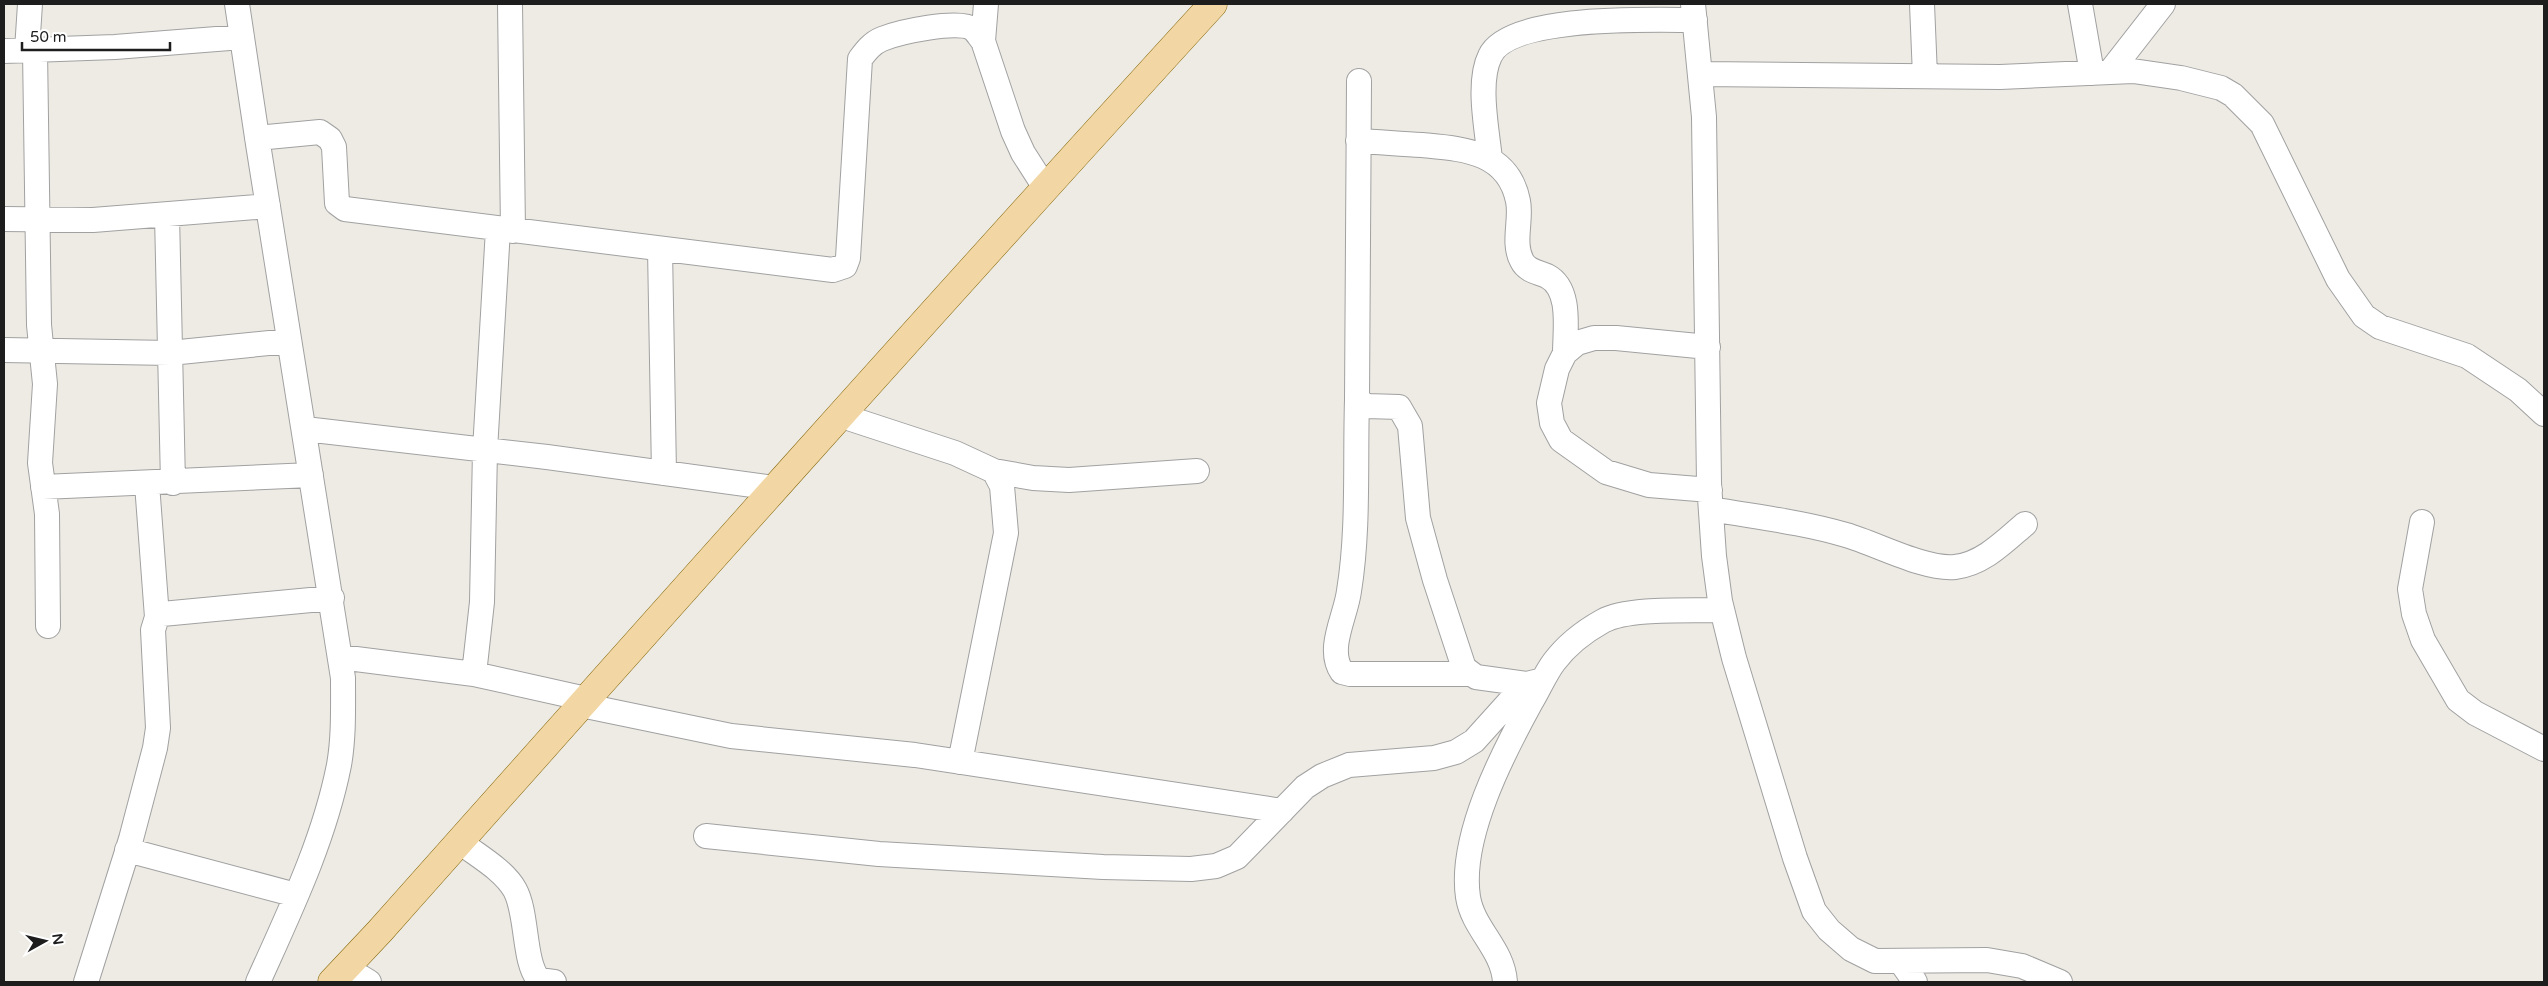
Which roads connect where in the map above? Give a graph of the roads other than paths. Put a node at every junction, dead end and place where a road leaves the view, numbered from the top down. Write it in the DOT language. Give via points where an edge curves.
graph roads {
  1 [pos="30,4"];
  2 [pos="237,4"];
  3 [pos="510,4"];
  4 [pos="986,4"];
  5 [pos="1922,4"];
  6 [pos="2080,4"];
  7 [pos="2163,4"];
  8 [pos="1210,5"];
  9 [pos="1694,12"];
  10 [pos="242,37"];
  11 [pos="983,41"];
  12 [pos="22,50"];
  13 [pos="2101,72"];
  14 [pos="1700,74"];
  15 [pos="1925,76"];
  16 [pos="1359,81"];
  17 [pos="257,138"];
  18 [pos="1358,140"];
  19 [pos="1490,159"];
  20 [pos="1046,189"];
  21 [pos="268,206"];
  22 [pos="167,215"];
  23 [pos="4,219"];
  24 [pos="39,221"];
  25 [pos="506,230"];
  26 [pos="660,249"];
  27 [pos="290,341"];
  28 [pos="1708,347"];
  29 [pos="4,350"];
  30 [pos="42,352"];
  31 [pos="170,353"];
  32 [pos="1565,354"];
  33 [pos="1357,400"];
  34 [pos="2544,414"];
  35 [pos="842,416"];
  36 [pos="304,429"];
  37 [pos="485,450"];
  38 [pos="994,471"];
  39 [pos="1197,471"];
  40 [pos="664,473"];
  41 [pos="311,475"];
  42 [pos="173,483"];
  43 [pos="148,484"];
  44 [pos="43,488"];
  45 [pos="774,488"];
  46 [pos="1710,499"];
  47 [pos="2422,522"];
  48 [pos="2025,524"];
  49 [pos="332,598"];
  50 [pos="1722,610"];
  51 [pos="156,617"];
  52 [pos="48,626"];
  53 [pos="340,657"];
  54 [pos="474,674"];
  55 [pos="1469,674"];
  56 [pos="1535,682"];
  57 [pos="584,702"];
  58 [pos="2544,749"];
  59 [pos="960,762"];
  60 [pos="1282,811"];
  61 [pos="706,836"];
  62 [pos="460,842"];
  63 [pos="127,850"];
  64 [pos="296,895"];
  65 [pos="1901,962"];
  66 [pos="339,975"];
  67 [pos="88,982"];
  68 [pos="258,982"];
  69 [pos="368,982"];
  70 [pos="554,982"];
  71 [pos="1505,982"];
  72 [pos="1916,982"];
  73 [pos="2060,982"];
  1 -- 12 [label="street"];
  2 -- 10 [label="street"];
  3 -- 25 [label="street"];
  4 -- 11 [label="street"];
  5 -- 15 [label="street"];
  6 -- 13 [label="street"];
  7 -- 13 [label="street"];
  8 -- 20 [label="main road"];
  9 -- 14 [label="street"];
  9 -- 19 [label="street" via="1560,25 1535,29 1504,40 1490,55 1485,76"];
  10 -- 12 [label="street"];
  10 -- 17 [label="street"];
  11 -- 20 [label="street" via="1013,131"];
  11 -- 26 [label="street" via="973,29 963,25 942,25 882,39 867,49 860,59 849,249 845,266 833,270"];
  12 -- 24 [label="street"];
  13 -- 15 [label="street" via="2000,77"];
  13 -- 34 [label="street" via="2133,71 2181,78 2221,88 2232,95 2262,124 2338,279 2364,316 2380,327 2467,356 2518,390"];
  14 -- 15 [label="street"];
  14 -- 28 [label="street" via="1704,117"];
  16 -- 18 [label="street"];
  17 -- 21 [label="street"];
  17 -- 25 [label="street" via="320,132 326,135 334,147 336,203 345,209"];
  18 -- 19 [label="street" via="1465,149"];
  18 -- 33 [label="street"];
  19 -- 32 [label="street" via="1501,167 1515,190 1521,260 1527,268 1549,277 1561,293"];
  20 -- 35 [label="main road"];
  21 -- 22 [label="street"];
  21 -- 27 [label="street"];
  22 -- 24 [label="street"];
  22 -- 31 [label="street"];
  23 -- 24 [label="street"];
  24 -- 30 [label="street"];
  25 -- 26 [label="street"];
  25 -- 37 [label="street"];
  26 -- 40 [label="street"];
  27 -- 31 [label="street"];
  27 -- 36 [label="street"];
  28 -- 32 [label="street" via="1594,338 1577,343"];
  28 -- 46 [label="street"];
  29 -- 30 [label="street"];
  30 -- 31 [label="street"];
  30 -- 44 [label="street" via="45,384 40,463"];
  31 -- 42 [label="street"];
  32 -- 46 [label="street" via="1557,369 1549,403 1552,423 1561,440 1606,472"];
  33 -- 55 [label="street" via="1362,405 1399,407 1410,426 1418,518 1459,656"];
  33 -- 55 [label="street" via="1354,555 1349,594 1336,645 1338,666 1342,672 1350,674"];
  35 -- 38 [label="street" via="955,453"];
  35 -- 45 [label="main road"];
  36 -- 37 [label="street"];
  36 -- 41 [label="street"];
  37 -- 40 [label="street"];
  37 -- 54 [label="street" via="482,602"];
  38 -- 39 [label="street" via="1069,480"];
  38 -- 59 [label="street" via="1002,486 1006,533"];
  40 -- 45 [label="street"];
  41 -- 42 [label="street"];
  41 -- 49 [label="street"];
  42 -- 43 [label="street"];
  43 -- 44 [label="street"];
  43 -- 51 [label="street"];
  44 -- 52 [label="street" via="47,514"];
  45 -- 57 [label="main road"];
  46 -- 48 [label="street" via="1844,534 1932,566 1972,562 1994,550"];
  46 -- 50 [label="street"];
  47 -- 58 [label="street" via="2410,590 2423,640 2458,700 2475,713"];
  49 -- 51 [label="street"];
  49 -- 53 [label="street"];
  50 -- 56 [label="street" via="1652,612 1604,620 1582,634"];
  50 -- 65 [label="street" via="1734,658 1814,912 1851,949 1875,961"];
  51 -- 63 [label="street" via="153,630 158,728"];
  53 -- 54 [label="street"];
  53 -- 64 [label="street" via="343,720 339,765"];
  54 -- 57 [label="street"];
  55 -- 56 [label="street"];
  56 -- 60 [label="street" via="1500,710 1474,741 1456,752 1434,758 1350,765 1305,787"];
  56 -- 71 [label="street" via="1503,753 1472,838 1467,872 1468,897 1477,924 1499,959"];
  57 -- 59 [label="street" via="731,736"];
  57 -- 62 [label="main road"];
  59 -- 60 [label="street"];
  60 -- 61 [label="street" via="1237,857 1216,866 1191,869 879,854"];
  62 -- 66 [label="main road"];
  62 -- 70 [label="street" via="499,872 515,890 533,970 539,980"];
  63 -- 64 [label="street"];
  63 -- 67 [label="street"];
  64 -- 68 [label="street"];
  65 -- 72 [label="street"];
  65 -- 73 [label="street" via="1986,960 2022,966"];
  66 -- 69 [label="street"];
}
